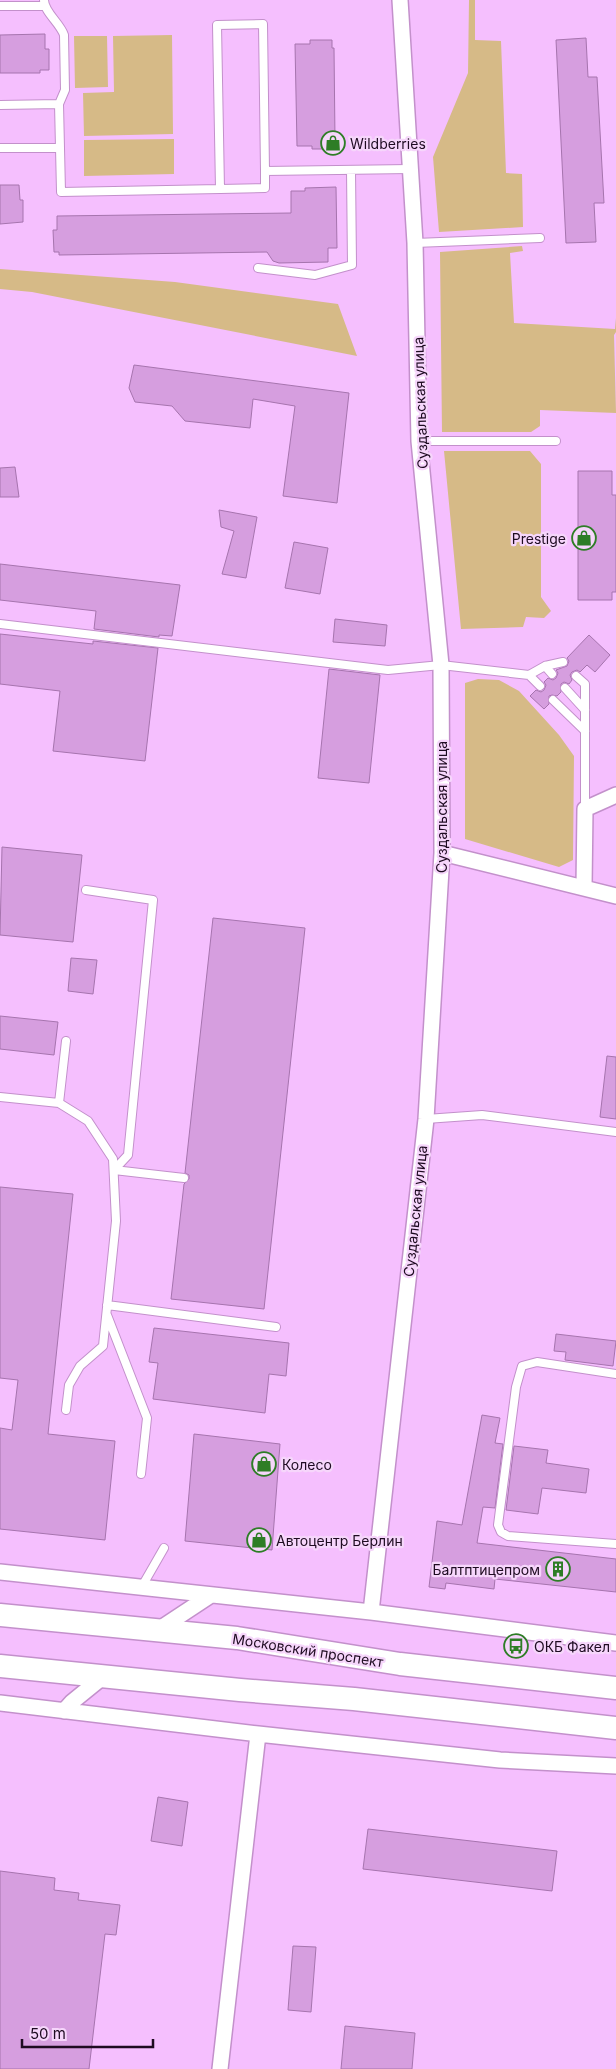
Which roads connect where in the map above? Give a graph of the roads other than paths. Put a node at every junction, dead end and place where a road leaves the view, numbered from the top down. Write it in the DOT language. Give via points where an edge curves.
graph roads {
  1 [pos="400,0"];
  2 [pos="44,3"];
  3 [pos="0,6"];
  4 [pos="59,104"];
  5 [pos="0,105"];
  6 [pos="0,148"];
  7 [pos="60,148"];
  8 [pos="410,169"];
  9 [pos="351,170"];
  10 [pos="265,171"];
  11 [pos="220,189"];
  12 [pos="540,238"];
  13 [pos="415,243"];
  14 [pos="258,268"];
  15 [pos="419,441"];
  16 [pos="556,441"];
  17 [pos="0,624"];
  18 [pos="563,662"];
  19 [pos="441,665"];
  20 [pos="545,666"];
  21 [pos="552,674"];
  22 [pos="529,675"];
  23 [pos="576,676"];
  24 [pos="540,686"];
  25 [pos="565,688"];
  26 [pos="553,700"];
  27 [pos="584,710"];
  28 [pos="584,731"];
  29 [pos="612,800"];
  30 [pos="585,809"];
  31 [pos="442,853"];
  32 [pos="584,887"];
  33 [pos="86,890"];
  34 [pos="616,896"];
  35 [pos="66,1041"];
  36 [pos="0,1097"];
  37 [pos="59,1103"];
  38 [pos="426,1118"];
  39 [pos="616,1132"];
  40 [pos="114,1170"];
  41 [pos="184,1178"];
  42 [pos="107,1309"];
  43 [pos="276,1327"];
  44 [pos="616,1374"];
  45 [pos="66,1410"];
  46 [pos="141,1474"];
  47 [pos="616,1544"];
  48 [pos="164,1548"];
  49 [pos="0,1572"];
  50 [pos="141,1588"];
  51 [pos="211,1595"];
  52 [pos="371,1612"];
  53 [pos="0,1615"];
  54 [pos="158,1630"];
  55 [pos="616,1643"];
  56 [pos="0,1666"];
  57 [pos="104,1676"];
  58 [pos="616,1682"];
  59 [pos="579,1684"];
  60 [pos="616,1688"];
  61 [pos="0,1704"];
  62 [pos="64,1711"];
  63 [pos="610,1729"];
  64 [pos="258,1734"];
  65 [pos="616,1766"];
  66 [pos="220,2069"];
  1 -- 8 [label="street, Суздальская улица"];
  2 -- 3 [label="lane"];
  2 -- 4 [label="lane" via="64,35 65,90"];
  4 -- 5 [label="lane"];
  4 -- 7 [label="lane"];
  6 -- 7 [label="lane"];
  7 -- 11 [label="lane" via="61,192"];
  8 -- 9 [label="lane"];
  8 -- 13 [label="street, Суздальская улица"];
  9 -- 10 [label="lane"];
  9 -- 14 [label="lane" via="352,265 315,274"];
  10 -- 11 [label="lane" via="265,188"];
  10 -- 11 [label="lane" via="263,24 217,25"];
  12 -- 13 [label="lane"];
  13 -- 15 [label="street, Суздальская улица"];
  15 -- 16 [label="lane"];
  15 -- 19 [label="street, Суздальская улица"];
  17 -- 19 [label="lane" via="388,670"];
  18 -- 20 [label="lane"];
  19 -- 22 [label="lane"];
  19 -- 31 [label="street, Суздальская улица"];
  20 -- 21 [label="lane"];
  20 -- 22 [label="lane"];
  22 -- 24 [label="lane"];
  23 -- 27 [label="lane" via="584,684"];
  25 -- 27 [label="lane"];
  26 -- 28 [label="lane"];
  27 -- 28 [label="lane"];
  28 -- 30 [label="lane"];
  29 -- 30 [label="street"];
  30 -- 32 [label="street"];
  31 -- 32 [label="street"];
  31 -- 38 [label="street, Суздальская улица"];
  32 -- 34 [label="street"];
  33 -- 40 [label="lane" via="152,900 128,1155"];
  35 -- 37 [label="lane"];
  36 -- 37 [label="lane"];
  37 -- 40 [label="lane" via="88,1121 113,1158"];
  38 -- 39 [label="lane" via="482,1115"];
  38 -- 52 [label="street, Суздальская улица"];
  40 -- 41 [label="lane"];
  40 -- 42 [label="lane" via="116,1221"];
  42 -- 43 [label="lane"];
  42 -- 45 [label="lane" via="103,1346 80,1366 72,1378"];
  42 -- 46 [label="lane" via="147,1418"];
  44 -- 47 [label="lane" via="536,1362 522,1366 516,1386 498,1525 500,1532 508,1536"];
  48 -- 50 [label="lane"];
  49 -- 50 [label="street"];
  50 -- 51 [label="street"];
  51 -- 52 [label="street"];
  51 -- 54 [label="street"];
  52 -- 55 [label="street"];
  53 -- 54 [label="main road, Московский проспект"];
  54 -- 59 [label="main road, Московский проспект" via="237,1638 400,1664"];
  56 -- 57 [label="main road"];
  57 -- 62 [label="street"];
  57 -- 63 [label="main road" via="364,1700"];
  58 -- 59 [label="main road"];
  59 -- 60 [label="main road, Московский проспект"];
  61 -- 62 [label="street"];
  62 -- 64 [label="street"];
  64 -- 65 [label="street" via="500,1760"];
  64 -- 66 [label="street"];
}
